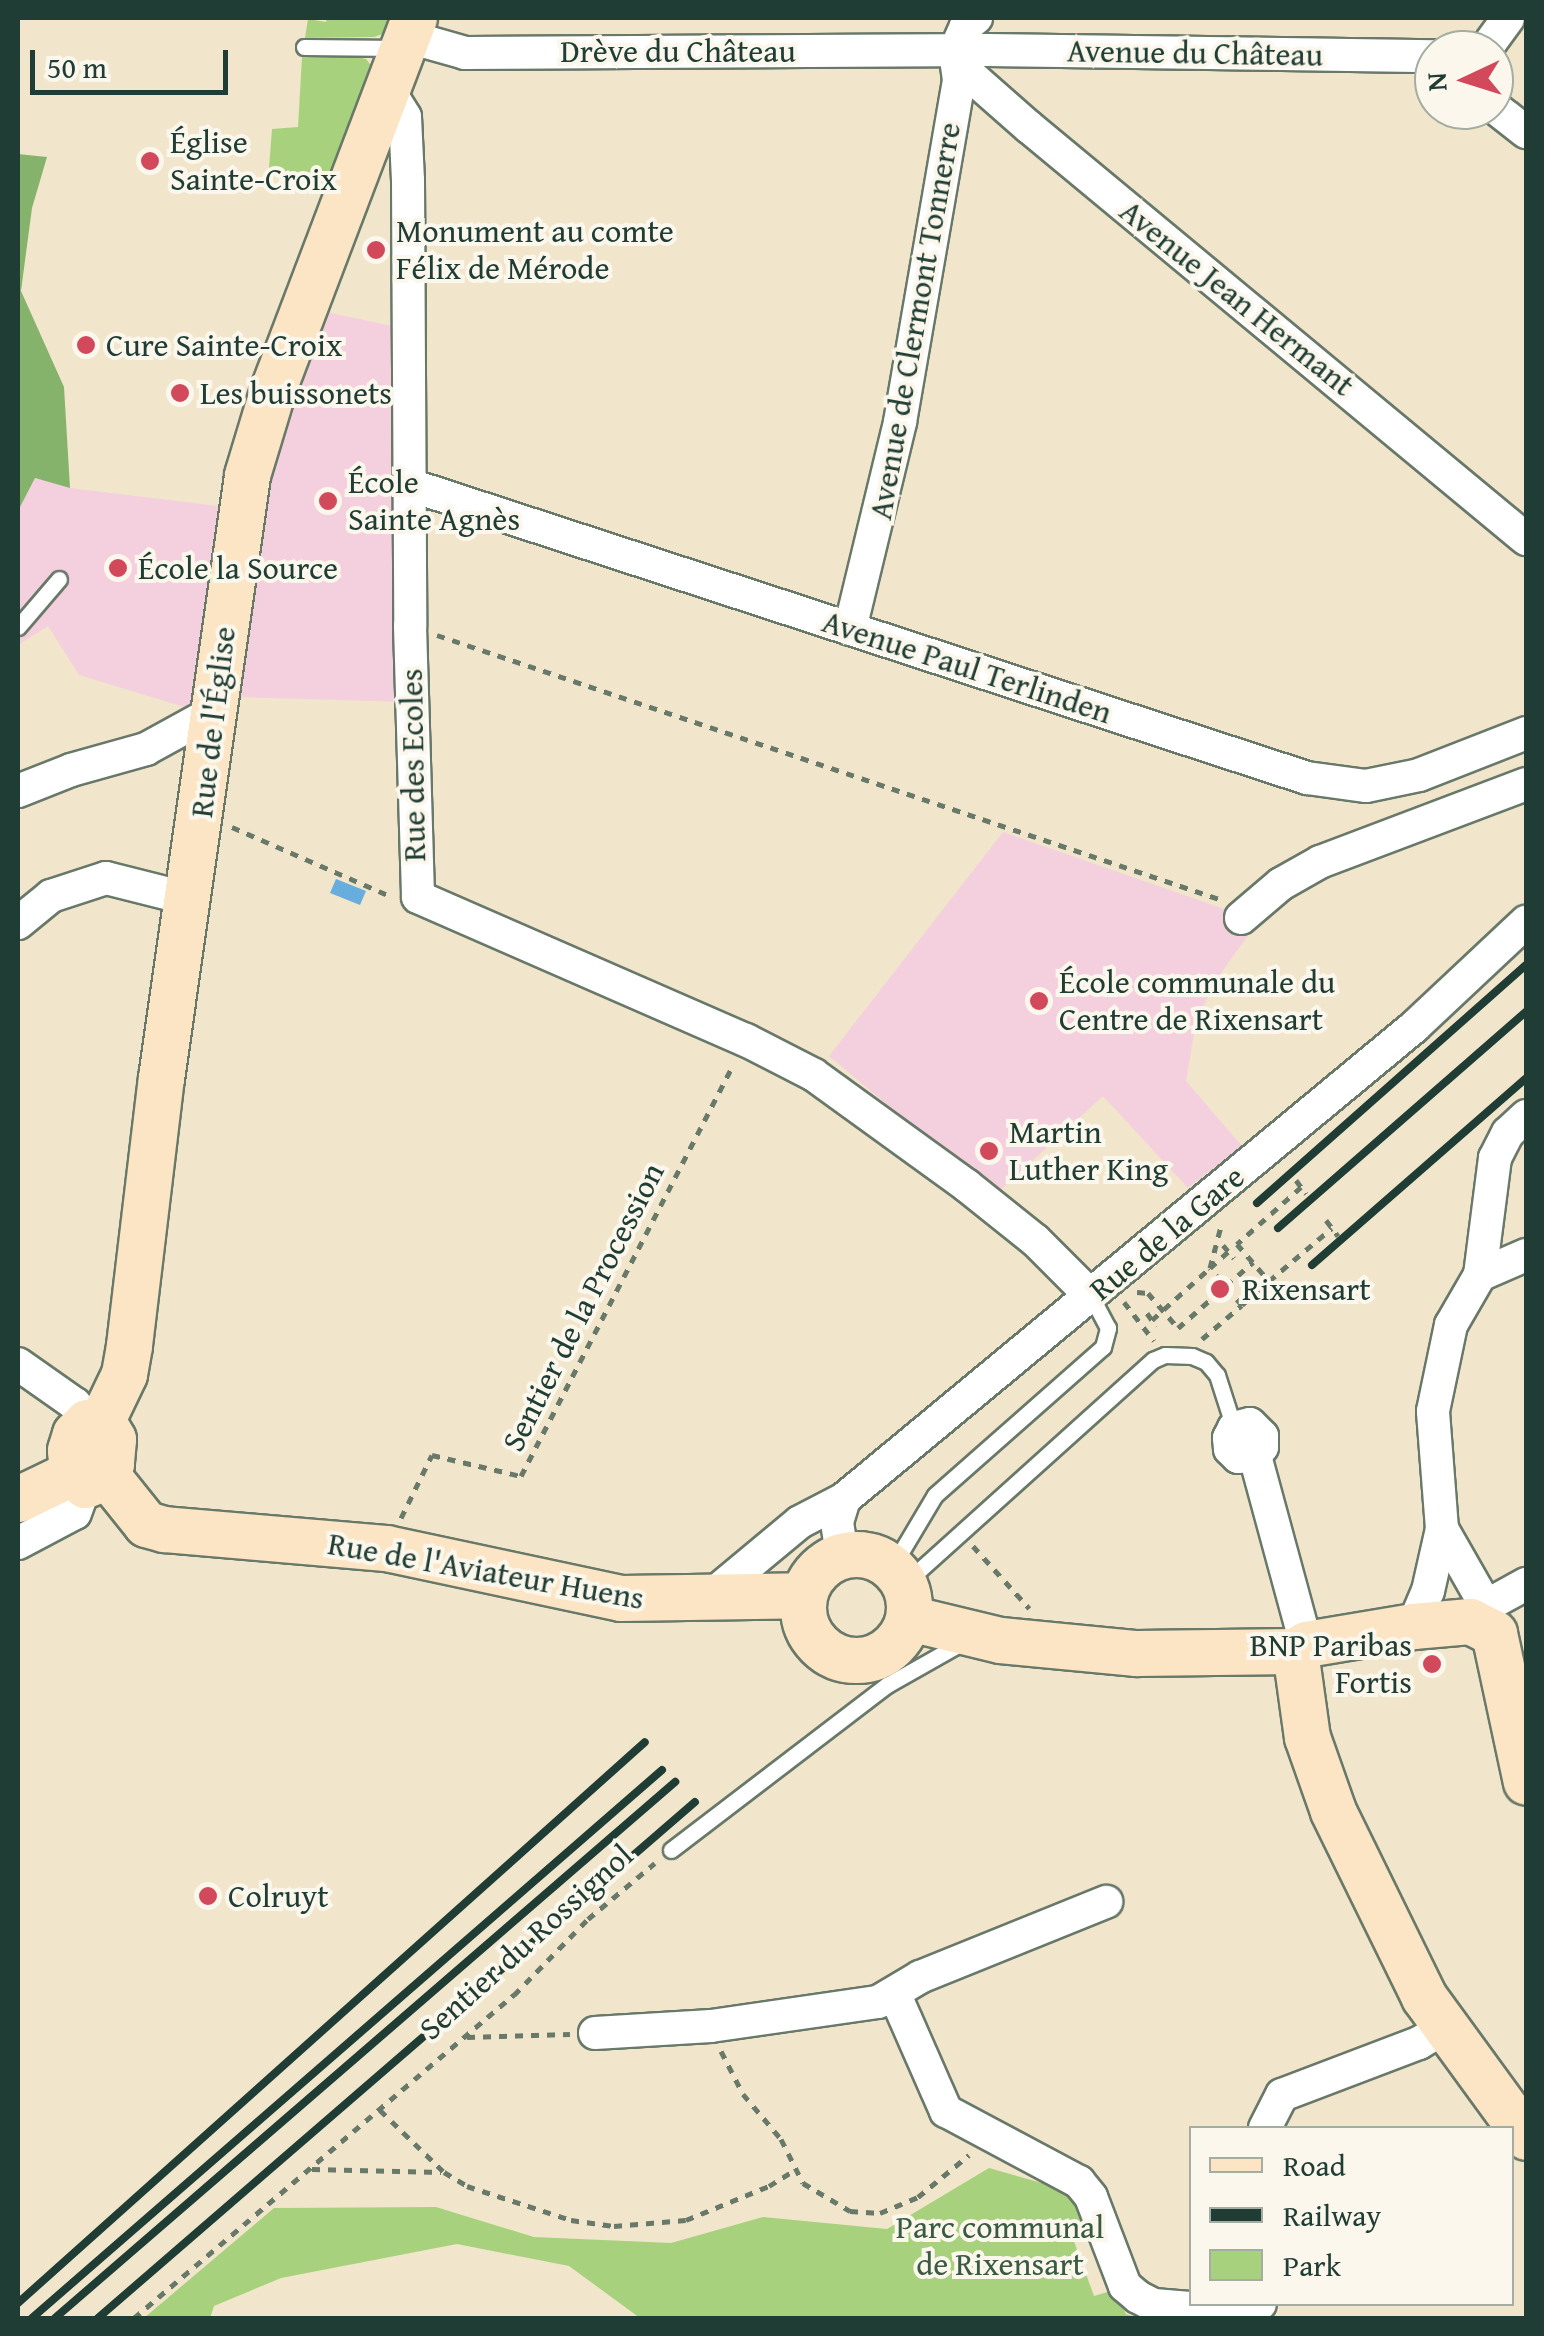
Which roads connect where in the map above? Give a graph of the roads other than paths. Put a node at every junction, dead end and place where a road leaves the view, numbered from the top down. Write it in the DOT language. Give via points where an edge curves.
graph roads {
  1 [pos="976,18"];
  2 [pos="304,47"];
  3 [pos="401,49"];
  4 [pos="955,50"];
  5 [pos="1414,56"];
  6 [pos="410,484"];
  7 [pos="1526,538"];
  8 [pos="60,580"];
  9 [pos="18,627"];
  10 [pos="850,629"];
  11 [pos="215,712"];
  12 [pos="1526,733"];
  13 [pos="1526,784"];
  14 [pos="18,791"];
  15 [pos="189,899"];
  16 [pos="1245,914"];
  17 [pos="1526,922"];
  18 [pos="18,923"];
  19 [pos="1526,1116"];
  20 [pos="1526,1255"];
  21 [pos="1480,1275"];
  22 [pos="1091,1296"];
  23 [pos="18,1364"];
  24 [pos="94,1421"];
  25 [pos="1234,1428"];
  26 [pos="88,1477"];
  27 [pos="18,1499"];
  28 [pos="844,1499"];
  29 [pos="1442,1529"];
  30 [pos="18,1543"];
  31 [pos="842,1554"];
  32 [pos="1526,1584"];
  33 [pos="900,1589"];
  34 [pos="712,1595"];
  35 [pos="802,1595"];
  36 [pos="1412,1626"];
  37 [pos="1495,1634"];
  38 [pos="976,1636"];
  39 [pos="1300,1647"];
  40 [pos="1526,1782"];
  41 [pos="671,1850"];
  42 [pos="1106,1902"];
  43 [pos="895,1994"];
  44 [pos="1446,2027"];
  45 [pos="595,2033"];
  46 [pos="1266,2126"];
  47 [pos="1526,2137"];
  48 [pos="1237,2306"];
  1 -- 4 [label="street"];
  2 -- 3 [label="lane"];
  3 -- 4 [label="street, Drève du Château" via="416,39 465,52"];
  3 -- 6 [label="street, Rue des Ecoles"];
  3 -- 11 [label="street, Rue de l'Église" via="273,389 248,475"];
  4 -- 5 [label="street, Avenue du Château"];
  4 -- 7 [label="street, Avenue Jean Hermant" via="972,78 1029,127"];
  4 -- 10 [label="street, Avenue de Clermont Tonnerre" via="958,80 900,422"];
  6 -- 10 [label="street, Avenue Paul Terlinden"];
  6 -- 22 [label="street, Rue des Ecoles" via="418,897 814,1075 1035,1240"];
  8 -- 9 [label="lane"];
  10 -- 12 [label="street, Avenue Paul Terlinden" via="1229,755 1348,786 1419,775"];
  11 -- 14 [label="street" via="146,749"];
  11 -- 15 [label="street, Rue de l'Église"];
  13 -- 16 [label="street" via="1320,862"];
  15 -- 18 [label="street" via="106,878 51,896"];
  15 -- 24 [label="street, Rue de l'Église" via="124,1374"];
  17 -- 22 [label="street, Rue de la Gare" via="1414,1027"];
  19 -- 21 [label="street" via="1495,1158"];
  20 -- 21 [label="street"];
  21 -- 29 [label="street" via="1451,1325 1433,1411"];
  22 -- 28 [label="street, Rue de la Gare"];
  22 -- 33 [label="lane" via="1108,1328 1103,1346 935,1495 898,1557"];
  23 -- 24 [label="street"];
  24 -- 26 [label="street, Rue de l'Église" via="76,1434 70,1450"];
  25 -- 33 [label="lane" via="1217,1375 1206,1362 1165,1355"];
  25 -- 39 [label="street" via="1250,1424 1260,1431 1262,1447 1255,1456"];
  26 -- 27 [label="street"];
  26 -- 30 [label="street" via="75,1513"];
  26 -- 34 [label="street, Rue de l'Aviateur Huens" via="146,1524 164,1529 386,1548 594,1594 660,1600"];
  28 -- 31 [label="street" via="837,1522"];
  28 -- 34 [label="street" via="800,1522"];
  29 -- 36 [label="street"];
  29 -- 37 [label="street"];
  31 -- 33 [label="street" via="875,1557"];
  31 -- 35 [label="street" via="815,1572"];
  32 -- 37 [label="street"];
  33 -- 35 [label="street" via="901,1638 868,1660 850,1660 814,1642"];
  33 -- 38 [label="street"];
  34 -- 35 [label="street, Rue de l'Aviateur Huens"];
  36 -- 37 [label="street"];
  36 -- 39 [label="street"];
  37 -- 40 [label="street"];
  38 -- 39 [label="street" via="1068,1650"];
  38 -- 41 [label="lane, Sentier du Rossignol" via="887,1686"];
  39 -- 44 [label="street" via="1307,1737 1318,1776 1392,1936"];
  42 -- 43 [label="street" via="920,1977"];
  43 -- 45 [label="street" via="791,2018"];
  43 -- 48 [label="street" via="946,2111 1079,2182 1126,2286 1144,2302"];
  44 -- 46 [label="street" via="1282,2096"];
  44 -- 47 [label="street"];
}
